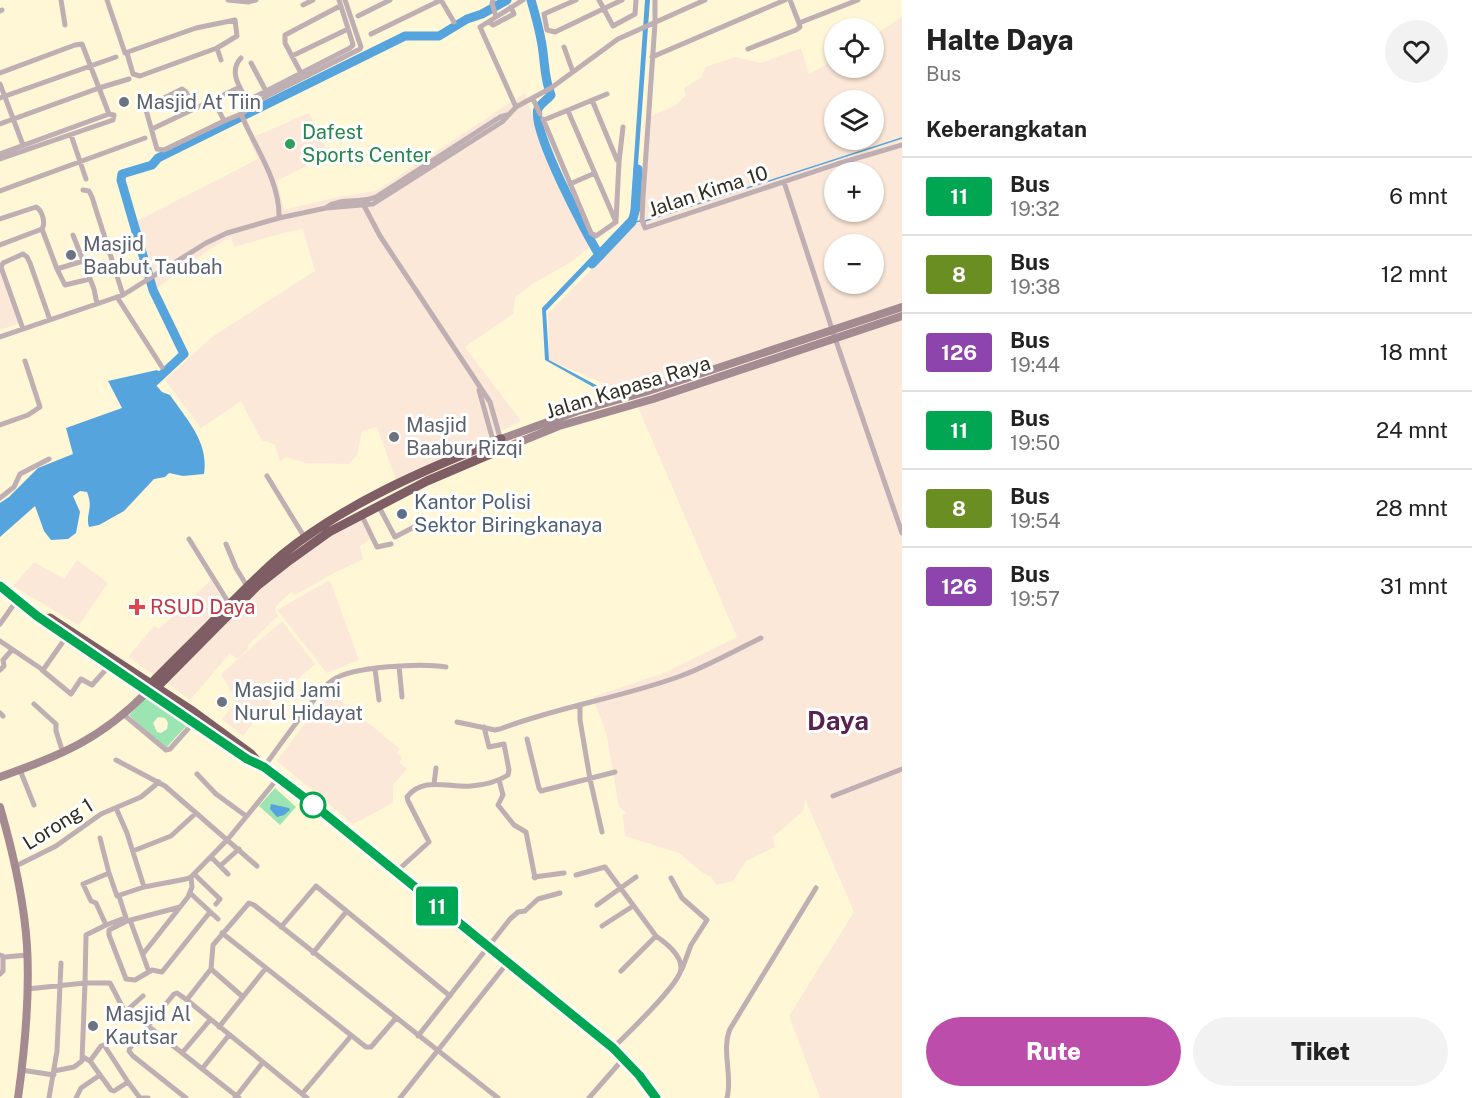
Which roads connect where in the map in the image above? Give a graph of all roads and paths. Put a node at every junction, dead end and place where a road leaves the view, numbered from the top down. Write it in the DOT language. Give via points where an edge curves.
graph roads {
  1 [pos="62,0"];
  2 [pos="107,0"];
  3 [pos="228,0"];
  4 [pos="256,0"];
  5 [pos="312,0"];
  6 [pos="345,0"];
  7 [pos="390,0"];
  8 [pos="441,0"];
  9 [pos="523,0"];
  10 [pos="576,0"];
  11 [pos="599,0"];
  12 [pos="622,0"];
  13 [pos="636,0"];
  14 [pos="655,0"];
  15 [pos="705,0"];
  16 [pos="785,0"];
  17 [pos="790,0"];
  18 [pos="858,0"];
  19 [pos="493,2"];
  20 [pos="339,3"];
  21 [pos="303,5"];
  22 [pos="511,7"];
  23 [pos="604,9"];
  24 [pos="495,15"];
  25 [pos="358,16"];
  26 [pos="454,22"];
  27 [pos="489,22"];
  28 [pos="799,23"];
  29 [pos="652,24"];
  30 [pos="65,25"];
  31 [pos="348,29"];
  32 [pos="371,34"];
  33 [pos="564,47"];
  34 [pos="217,48"];
  35 [pos="747,49"];
  36 [pos="127,53"];
  37 [pos="292,56"];
  38 [pos="116,57"];
  39 [pos="652,57"];
  40 [pos="241,58"];
  41 [pos="221,60"];
  42 [pos="251,63"];
  43 [pos="91,65"];
  44 [pos="573,72"];
  45 [pos="0,73"];
  46 [pos="300,73"];
  47 [pos="129,79"];
  48 [pos="0,84"];
  49 [pos="240,87"];
  50 [pos="99,88"];
  51 [pos="266,90"];
  52 [pos="607,94"];
  53 [pos="2,97"];
  54 [pos="532,99"];
  55 [pos="214,100"];
  56 [pos="592,100"];
  57 [pos="248,104"];
  58 [pos="516,107"];
  59 [pos="194,109"];
  60 [pos="568,111"];
  61 [pos="14,118"];
  62 [pos="242,118"];
  63 [pos="542,118"];
  64 [pos="224,121"];
  65 [pos="0,124"];
  66 [pos="623,127"];
  67 [pos="152,129"];
  68 [pos="70,132"];
  69 [pos="145,138"];
  70 [pos="40,143"];
  71 [pos="23,145"];
  72 [pos="902,145"];
  73 [pos="0,154"];
  74 [pos="0,159"];
  75 [pos="79,161"];
  76 [pos="619,162"];
  77 [pos="595,173"];
  78 [pos="86,179"];
  79 [pos="784,182"];
  80 [pos="570,184"];
  81 [pos="83,190"];
  82 [pos="0,191"];
  83 [pos="363,203"];
  84 [pos="279,218"];
  85 [pos="0,219"];
  86 [pos="616,222"];
  87 [pos="42,229"];
  88 [pos="73,235"];
  89 [pos="0,245"];
  90 [pos="83,261"];
  91 [pos="57,268"];
  92 [pos="90,279"];
  93 [pos="120,296"];
  94 [pos="97,304"];
  95 [pos="902,307"];
  96 [pos="902,316"];
  97 [pos="50,320"];
  98 [pos="22,329"];
  99 [pos="834,334"];
  100 [pos="0,337"];
  101 [pos="25,361"];
  102 [pos="162,367"];
  103 [pos="649,391"];
  104 [pos="653,399"];
  105 [pos="0,425"];
  106 [pos="498,445"];
  107 [pos="49,459"];
  108 [pos="267,476"];
  109 [pos="395,491"];
  110 [pos="0,498"];
  111 [pos="378,505"];
  112 [pos="361,514"];
  113 [pos="348,516"];
  114 [pos="416,526"];
  115 [pos="902,533"];
  116 [pos="305,538"];
  117 [pos="189,539"];
  118 [pos="226,544"];
  119 [pos="391,544"];
  120 [pos="287,556"];
  121 [pos="0,586"];
  122 [pos="247,586"];
  123 [pos="17,600"];
  124 [pos="230,605"];
  125 [pos="30,608"];
  126 [pos="0,624"];
  127 [pos="208,632"];
  128 [pos="67,636"];
  129 [pos="761,638"];
  130 [pos="0,642"];
  131 [pos="89,646"];
  132 [pos="12,650"];
  133 [pos="110,665"];
  134 [pos="399,666"];
  135 [pos="446,667"];
  136 [pos="375,669"];
  137 [pos="0,670"];
  138 [pos="42,670"];
  139 [pos="151,689"];
  140 [pos="402,697"];
  141 [pos="379,700"];
  142 [pos="34,704"];
  143 [pos="580,706"];
  144 [pos="123,714"];
  145 [pos="194,722"];
  146 [pos="457,722"];
  147 [pos="483,727"];
  148 [pos="527,739"];
  149 [pos="63,753"];
  150 [pos="116,760"];
  151 [pos="261,765"];
  152 [pos="436,768"];
  153 [pos="902,769"];
  154 [pos="20,770"];
  155 [pos="615,772"];
  156 [pos="197,774"];
  157 [pos="0,777"];
  158 [pos="278,778"];
  159 [pos="590,779"];
  160 [pos="499,780"];
  161 [pos="159,782"];
  162 [pos="434,784"];
  163 [pos="833,796"];
  164 [pos="34,805"];
  165 [pos="0,807"];
  166 [pos="116,808"];
  167 [pos="195,813"];
  168 [pos="246,816"];
  169 [pos="602,832"];
  170 [pos="100,838"];
  171 [pos="435,838"];
  172 [pos="228,839"];
  173 [pos="429,842"];
  174 [pos="238,849"];
  175 [pos="133,851"];
  176 [pos="211,857"];
  177 [pos="220,866"];
  178 [pos="257,866"];
  179 [pos="16,867"];
  180 [pos="396,872"];
  181 [pos="109,873"];
  182 [pos="228,873"];
  183 [pos="564,873"];
  184 [pos="193,875"];
  185 [pos="576,875"];
  186 [pos="636,876"];
  187 [pos="671,878"];
  188 [pos="144,887"];
  189 [pos="620,887"];
  190 [pos="816,888"];
  191 [pos="190,893"];
  192 [pos="560,893"];
  193 [pos="118,895"];
  194 [pos="216,904"];
  195 [pos="597,905"];
  196 [pos="633,906"];
  197 [pos="180,908"];
  198 [pos="210,912"];
  199 [pos="346,912"];
  200 [pos="128,919"];
  201 [pos="219,919"];
  202 [pos="106,925"];
  203 [pos="602,926"];
  204 [pos="281,927"];
  205 [pos="222,933"];
  206 [pos="656,936"];
  207 [pos="488,945"];
  208 [pos="314,953"];
  209 [pos="143,954"];
  210 [pos="27,955"];
  211 [pos="2,956"];
  212 [pos="508,962"];
  213 [pos="61,963"];
  214 [pos="266,968"];
  215 [pos="211,969"];
  216 [pos="621,971"];
  217 [pos="681,971"];
  218 [pos="148,972"];
  219 [pos="0,974"];
  220 [pos="85,983"];
  221 [pos="59,986"];
  222 [pos="27,990"];
  223 [pos="143,996"];
  224 [pos="450,996"];
  225 [pos="243,997"];
  226 [pos="187,1000"];
  227 [pos="396,1018"];
  228 [pos="210,1020"];
  229 [pos="148,1026"];
  230 [pos="219,1027"];
  231 [pos="229,1035"];
  232 [pos="351,1036"];
  233 [pos="418,1036"];
  234 [pos="613,1048"];
  235 [pos="438,1051"];
  236 [pos="182,1053"];
  237 [pos="83,1057"];
  238 [pos="625,1059"];
  239 [pos="90,1060"];
  240 [pos="263,1062"];
  241 [pos="202,1069"];
  242 [pos="21,1070"];
  243 [pos="54,1073"];
  244 [pos="100,1075"];
  245 [pos="128,1083"];
  246 [pos="304,1096"];
  247 [pos="237,1097"];
  248 [pos="18,1098"];
  249 [pos="49,1098"];
  250 [pos="76,1098"];
  251 [pos="141,1098"];
  252 [pos="148,1098"];
  253 [pos="186,1098"];
  254 [pos="400,1098"];
  255 [pos="498,1098"];
  256 [pos="591,1098"];
  257 [pos="656,1098"];
  258 [pos="727,1098"];
  1 -- 30 [label="street"];
  2 -- 36 [label="street"];
  3 -- 4 [label="street"];
  5 -- 21 [label="street"];
  6 -- 57 [label="street" via="360,49"];
  7 -- 25 [label="street"];
  8 -- 26 [label="street"];
  8 -- 32 [label="street"];
  9 -- 22 [label="street"];
  10 -- 23 [label="street" via="544,14 547,30 555,32"];
  11 -- 23 [label="street"];
  12 -- 23 [label="street"];
  13 -- 23 [label="street" via="635,14 613,26"];
  14 -- 29 [label="street"];
  15 -- 29 [label="street"];
  16 -- 39 [label="street"];
  17 -- 28 [label="street"];
  18 -- 28 [label="street"];
  19 -- 24 [label="street"];
  20 -- 31 [label="street"];
  20 -- 37 [label="street" via="285,35"];
  22 -- 24 [label="street"];
  22 -- 27 [label="street" via="514,14 493,25"];
  24 -- 27 [label="street"];
  27 -- 58 [label="street" via="480,27"];
  28 -- 35 [label="street" via="796,30"];
  29 -- 39 [label="street"];
  29 -- 44 [label="street" via="618,39"];
  31 -- 37 [label="street"];
  31 -- 46 [label="street" via="353,45 350,48"];
  33 -- 44 [label="street"];
  34 -- 36 [label="street" via="140,76 133,74"];
  34 -- 36 [label="street" via="237,36 235,20 196,28"];
  34 -- 41 [label="street"];
  37 -- 46 [label="street"];
  38 -- 43 [label="street"];
  39 -- 79 [label="street, Jalan Kima 10" via="642,223 646,228"];
  40 -- 49 [label="street" via="234,70"];
  42 -- 51 [label="street"];
  43 -- 45 [label="street" via="80,44"];
  43 -- 50 [label="street"];
  43 -- 53 [label="street"];
  44 -- 54 [label="street"];
  46 -- 51 [label="street"];
  47 -- 50 [label="street"];
  48 -- 53 [label="street"];
  49 -- 55 [label="street"];
  49 -- 57 [label="street"];
  50 -- 61 [label="street"];
  50 -- 68 [label="street" via="109,114"];
  51 -- 57 [label="street"];
  52 -- 56 [label="street"];
  53 -- 61 [label="street"];
  54 -- 58 [label="street"];
  54 -- 63 [label="street"];
  55 -- 59 [label="street"];
  55 -- 64 [label="street"];
  56 -- 60 [label="street"];
  56 -- 76 [label="street"];
  57 -- 62 [label="street"];
  58 -- 83 [label="street" via="502,122 378,202"];
  59 -- 67 [label="street"];
  59 -- 67 [label="street" via="182,89 150,104 146,110"];
  60 -- 63 [label="street"];
  60 -- 77 [label="street"];
  61 -- 65 [label="street"];
  61 -- 71 [label="street"];
  62 -- 64 [label="street"];
  62 -- 84 [label="street" via="273,181 280,204"];
  63 -- 80 [label="street"];
  64 -- 67 [label="street" via="160,151"];
  66 -- 76 [label="street"];
  68 -- 70 [label="street"];
  68 -- 75 [label="street"];
  69 -- 75 [label="street"];
  70 -- 71 [label="street"];
  70 -- 74 [label="street"];
  71 -- 73 [label="street"];
  72 -- 79 [label="street, Jalan Kima 10"];
  75 -- 78 [label="street"];
  75 -- 82 [label="street"];
  76 -- 86 [label="street"];
  77 -- 80 [label="street"];
  77 -- 86 [label="street"];
  79 -- 99 [label="street, Jalan Kima 10"];
  80 -- 86 [label="street" via="593,234 600,234"];
  81 -- 93 [label="street" via="92,197"];
  83 -- 84 [label="street"];
  83 -- 106 [label="street" via="380,236 479,388"];
  84 -- 93 [label="street" via="216,238"];
  85 -- 87 [label="street" via="36,207 44,223"];
  87 -- 89 [label="street"];
  87 -- 91 [label="street"];
  88 -- 90 [label="street"];
  90 -- 91 [label="street"];
  90 -- 92 [label="street"];
  91 -- 92 [label="street" via="65,285"];
  92 -- 94 [label="street"];
  93 -- 94 [label="street"];
  93 -- 102 [label="street"];
  94 -- 97 [label="street"];
  95 -- 99 [label="main road"];
  96 -- 99 [label="main road, Jalan Kapasa Raya"];
  97 -- 98 [label="street"];
  97 -- 98 [label="street" via="23,254 2,266"];
  98 -- 100 [label="street"];
  99 -- 103 [label="main road"];
  99 -- 104 [label="main road, Jalan Kapasa Raya"];
  99 -- 115 [label="street, Jalan Kima 10"];
  101 -- 105 [label="street" via="40,407"];
  103 -- 104 [label="main road"];
  103 -- 106 [label="main road" via="578,411"];
  104 -- 106 [label="main road, Jalan Kapasa Raya"];
  106 -- 109 [label="highway, Jalan Kapasa Raya" via="430,469"];
  107 -- 110 [label="street" via="21,474 14,488"];
  108 -- 116 [label="street"];
  109 -- 111 [label="highway, Jalan Kapasa Raya"];
  109 -- 113 [label="highway, Jalan Kapasa Raya"];
  111 -- 112 [label="highway, Jalan Kapasa Raya"];
  111 -- 114 [label="street" via="395,537"];
  112 -- 113 [label="highway, Jalan Kapasa Raya"];
  112 -- 119 [label="street" via="377,547"];
  113 -- 116 [label="highway, Jalan Kapasa Raya"];
  113 -- 120 [label="highway, Jalan Kapasa Raya"];
  116 -- 120 [label="highway, Jalan Kapasa Raya"];
  117 -- 124 [label="street"];
  118 -- 122 [label="street"];
  120 -- 122 [label="highway, Jalan Kapasa Raya"];
  120 -- 127 [label="highway, Jalan Kapasa Raya"];
  121 -- 123 [label="highway"];
  122 -- 124 [label="highway, Jalan Kapasa Raya"];
  123 -- 125 [label="highway"];
  123 -- 126 [label="street"];
  124 -- 127 [label="highway, Jalan Kapasa Raya"];
  125 -- 128 [label="highway"];
  125 -- 131 [label="highway"];
  127 -- 139 [label="highway, Jalan Kapasa Raya"];
  128 -- 131 [label="highway"];
  128 -- 138 [label="street"];
  129 -- 143 [label="street" via="680,676"];
  130 -- 132 [label="street"];
  131 -- 133 [label="highway"];
  131 -- 139 [label="highway"];
  132 -- 137 [label="street"];
  132 -- 138 [label="street"];
  133 -- 138 [label="street" via="92,686 81,679 71,694"];
  133 -- 139 [label="highway"];
  134 -- 135 [label="street"];
  134 -- 136 [label="street"];
  134 -- 140 [label="street"];
  136 -- 141 [label="street"];
  136 -- 151 [label="street" via="339,676 327,684"];
  139 -- 144 [label="main road"];
  139 -- 145 [label="highway"];
  139 -- 151 [label="highway" via="233,740"];
  142 -- 149 [label="street" via="56,724"];
  143 -- 147 [label="street" via="498,730"];
  143 -- 159 [label="street"];
  144 -- 145 [label="street" via="166,750"];
  144 -- 149 [label="main road" via="94,737"];
  145 -- 151 [label="highway"];
  146 -- 147 [label="street"];
  147 -- 160 [label="street" via="489,747 504,744 509,772"];
  148 -- 159 [label="street" via="540,790"];
  149 -- 154 [label="main road"];
  150 -- 161 [label="street"];
  151 -- 158 [label="highway"];
  152 -- 162 [label="street"];
  153 -- 163 [label="street"];
  154 -- 157 [label="main road"];
  154 -- 164 [label="street"];
  155 -- 159 [label="street"];
  156 -- 168 [label="street"];
  158 -- 168 [label="street"];
  158 -- 180 [label="highway"];
  159 -- 169 [label="street"];
  160 -- 162 [label="street" via="469,786"];
  160 -- 183 [label="street" via="503,795 498,805 514,825 526,832 534,877"];
  161 -- 166 [label="street, Lorong 1" via="141,797"];
  161 -- 167 [label="street"];
  162 -- 173 [label="street" via="415,789 407,797"];
  165 -- 179 [label="main road"];
  166 -- 175 [label="street"];
  166 -- 179 [label="street, Lorong 1"];
  167 -- 172 [label="street"];
  167 -- 175 [label="street" via="171,836"];
  168 -- 172 [label="street"];
  170 -- 181 [label="street"];
  171 -- 173 [label="street"];
  172 -- 174 [label="street"];
  172 -- 176 [label="street"];
  173 -- 180 [label="street"];
  174 -- 177 [label="street"];
  174 -- 178 [label="street"];
  175 -- 188 [label="street"];
  176 -- 177 [label="street"];
  176 -- 184 [label="street"];
  177 -- 182 [label="street"];
  179 -- 210 [label="main road"];
  180 -- 207 [label="highway"];
  181 -- 193 [label="street"];
  181 -- 202 [label="street" via="83,884"];
  184 -- 188 [label="street"];
  184 -- 191 [label="street"];
  184 -- 194 [label="street" via="220,899"];
  185 -- 189 [label="street" via="604,867"];
  186 -- 189 [label="street"];
  187 -- 217 [label="street" via="682,898 706,920"];
  188 -- 193 [label="street"];
  189 -- 195 [label="street"];
  189 -- 196 [label="street"];
  190 -- 258 [label="street" via="730,1029 726,1045"];
  191 -- 197 [label="street"];
  191 -- 198 [label="street"];
  192 -- 207 [label="street" via="538,898 516,913"];
  193 -- 200 [label="street"];
  196 -- 203 [label="street"];
  196 -- 206 [label="street"];
  197 -- 200 [label="street"];
  197 -- 209 [label="street"];
  198 -- 201 [label="street"];
  198 -- 218 [label="street" via="162,972"];
  199 -- 204 [label="street" via="316,886"];
  199 -- 208 [label="street"];
  199 -- 224 [label="street"];
  200 -- 202 [label="street"];
  200 -- 209 [label="street"];
  200 -- 218 [label="street" via="108,932 123,975 135,980"];
  202 -- 220 [label="street" via="86,935"];
  204 -- 205 [label="street" via="249,903"];
  204 -- 208 [label="street"];
  205 -- 214 [label="street"];
  205 -- 215 [label="street" via="212,947"];
  206 -- 216 [label="street"];
  206 -- 217 [label="street" via="677,956"];
  207 -- 212 [label="highway"];
  207 -- 224 [label="street"];
  208 -- 227 [label="street"];
  209 -- 218 [label="street"];
  210 -- 211 [label="street"];
  210 -- 222 [label="main road"];
  211 -- 219 [label="street"];
  212 -- 234 [label="highway"];
  212 -- 235 [label="street"];
  213 -- 221 [label="street"];
  214 -- 225 [label="street"];
  214 -- 232 [label="street"];
  215 -- 225 [label="street"];
  215 -- 226 [label="street"];
  217 -- 234 [label="street" via="663,996"];
  220 -- 221 [label="street"];
  220 -- 223 [label="street" via="110,983 125,1012"];
  220 -- 237 [label="street"];
  221 -- 222 [label="street"];
  221 -- 243 [label="street"];
  222 -- 242 [label="main road"];
  224 -- 233 [label="street"];
  225 -- 230 [label="street"];
  226 -- 228 [label="street"];
  226 -- 229 [label="street" via="175,993"];
  227 -- 232 [label="street" via="370,1048"];
  227 -- 233 [label="street"];
  228 -- 230 [label="street"];
  228 -- 236 [label="street"];
  229 -- 236 [label="street"];
  229 -- 253 [label="street" via="130,1053"];
  230 -- 231 [label="street"];
  231 -- 240 [label="street"];
  231 -- 241 [label="street"];
  232 -- 246 [label="street"];
  233 -- 235 [label="street"];
  234 -- 238 [label="highway"];
  235 -- 254 [label="street"];
  235 -- 255 [label="street"];
  236 -- 241 [label="street"];
  237 -- 239 [label="street"];
  237 -- 243 [label="street" via="74,1067"];
  238 -- 256 [label="street"];
  238 -- 257 [label="highway"];
  239 -- 244 [label="street"];
  239 -- 245 [label="street" via="104,1045"];
  240 -- 246 [label="street"];
  240 -- 247 [label="street"];
  241 -- 247 [label="street"];
  242 -- 243 [label="street"];
  242 -- 248 [label="main road"];
  243 -- 249 [label="street"];
  244 -- 245 [label="street" via="112,1091"];
  244 -- 250 [label="street" via="81,1088"];
  245 -- 251 [label="street"];
  251 -- 252 [label="street"];
}
